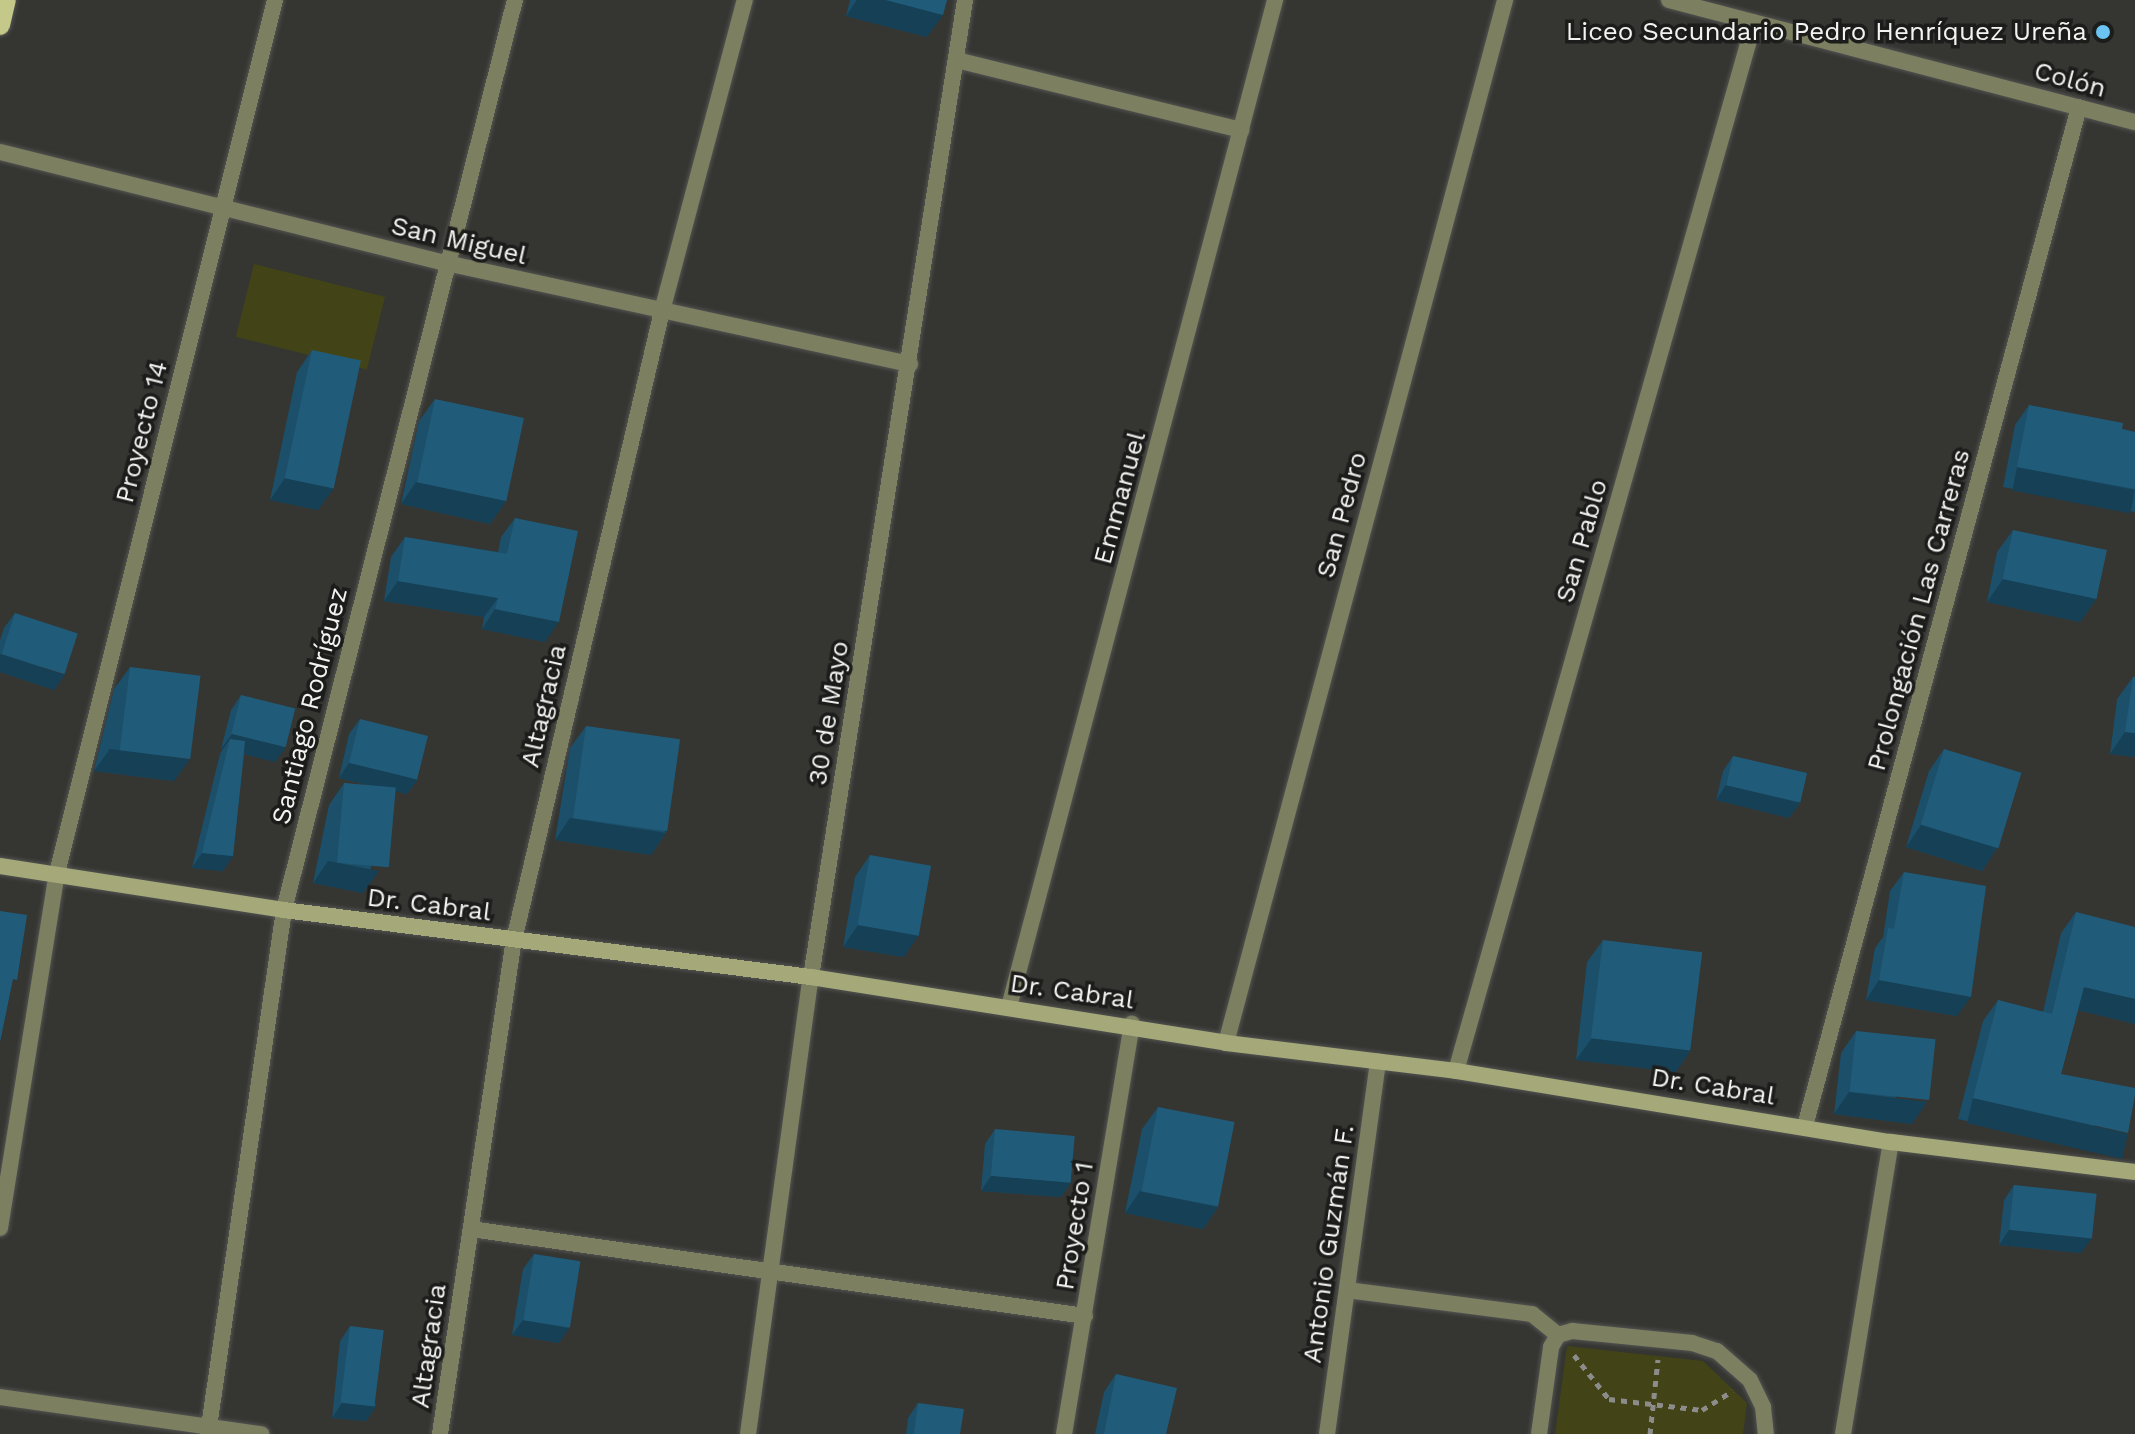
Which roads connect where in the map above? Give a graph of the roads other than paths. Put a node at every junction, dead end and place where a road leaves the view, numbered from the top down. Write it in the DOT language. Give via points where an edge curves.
graph roads {
  1 [pos="6,0"];
  2 [pos="275,0"];
  3 [pos="515,0"];
  4 [pos="745,0"];
  5 [pos="965,0"];
  6 [pos="1275,0"];
  7 [pos="1505,0"];
  8 [pos="1669,0"];
  9 [pos="1754,23"];
  10 [pos="0,25"];
  11 [pos="956,60"];
  12 [pos="2079,107"];
  13 [pos="2135,122"];
  14 [pos="1242,130"];
  15 [pos="0,152"];
  16 [pos="222,208"];
  17 [pos="446,263"];
  18 [pos="662,311"];
  19 [pos="910,364"];
  20 [pos="0,866"];
  21 [pos="56,877"];
  22 [pos="284,910"];
  23 [pos="514,940"];
  24 [pos="811,977"];
  25 [pos="1009,1007"];
  26 [pos="1132,1024"];
  27 [pos="1226,1043"];
  28 [pos="1378,1061"];
  29 [pos="1456,1071"];
  30 [pos="1805,1126"];
  31 [pos="1891,1142"];
  32 [pos="2135,1172"];
  33 [pos="0,1228"];
  34 [pos="471,1229"];
  35 [pos="773,1274"];
  36 [pos="1347,1290"];
  37 [pos="1085,1316"];
  38 [pos="1558,1335"];
  39 [pos="0,1397"];
  40 [pos="208,1430"];
  41 [pos="261,1434"];
  42 [pos="440,1434"];
  43 [pos="748,1434"];
  44 [pos="1064,1434"];
  45 [pos="1327,1434"];
  46 [pos="1539,1434"];
  47 [pos="1766,1434"];
  48 [pos="1843,1434"];
  1 -- 10 [label="main road"];
  2 -- 16 [label="street, Proyecto 14"];
  3 -- 17 [label="street, Santiago Rodríguez"];
  4 -- 18 [label="street, Altagracia"];
  5 -- 11 [label="street, 30 de Mayo"];
  6 -- 14 [label="street, Emmanuel"];
  7 -- 27 [label="street, San Pedro"];
  8 -- 9 [label="street, Colón"];
  9 -- 12 [label="street, Colón"];
  9 -- 29 [label="street, San Pablo"];
  11 -- 14 [label="street"];
  11 -- 19 [label="street, 30 de Mayo"];
  12 -- 13 [label="street, Colón"];
  12 -- 30 [label="street, Prolongación Las Carreras"];
  14 -- 25 [label="street, Emmanuel"];
  15 -- 16 [label="street, San Miguel"];
  16 -- 17 [label="street, San Miguel"];
  16 -- 21 [label="street, Proyecto 14"];
  17 -- 18 [label="street, San Miguel"];
  17 -- 22 [label="street, Santiago Rodríguez"];
  18 -- 19 [label="street, San Miguel"];
  18 -- 23 [label="street, Altagracia"];
  19 -- 24 [label="street, 30 de Mayo"];
  20 -- 21 [label="street, Dr. Cabral"];
  21 -- 22 [label="street, Dr. Cabral"];
  21 -- 33 [label="street, Proyecto 14"];
  22 -- 23 [label="street, Dr. Cabral"];
  22 -- 40 [label="street, Santiago Rodríguez"];
  23 -- 24 [label="street, Dr. Cabral"];
  23 -- 34 [label="street, Altagracia"];
  24 -- 25 [label="street, Dr. Cabral"];
  24 -- 35 [label="street, 30 de Mayo"];
  25 -- 26 [label="street, Dr. Cabral"];
  26 -- 27 [label="street, Dr. Cabral"];
  26 -- 37 [label="street, Proyecto 1"];
  27 -- 28 [label="street, Dr. Cabral"];
  28 -- 29 [label="street, Dr. Cabral"];
  28 -- 36 [label="street, Antonio Guzmán F."];
  29 -- 30 [label="street, Dr. Cabral"];
  30 -- 31 [label="street, Dr. Cabral"];
  31 -- 32 [label="street, Dr. Cabral"];
  31 -- 48 [label="street"];
  34 -- 35 [label="street"];
  34 -- 42 [label="street, Altagracia"];
  35 -- 37 [label="street"];
  35 -- 43 [label="street, 30 de Mayo"];
  36 -- 38 [label="street" via="1532,1314"];
  36 -- 45 [label="street, Antonio Guzmán F."];
  37 -- 44 [label="street, Proyecto 1"];
  38 -- 46 [label="street" via="1551,1347"];
  38 -- 47 [label="street" via="1572,1331 1717,1351 1750,1380 1763,1407"];
  39 -- 40 [label="street"];
  40 -- 41 [label="street"];
}
